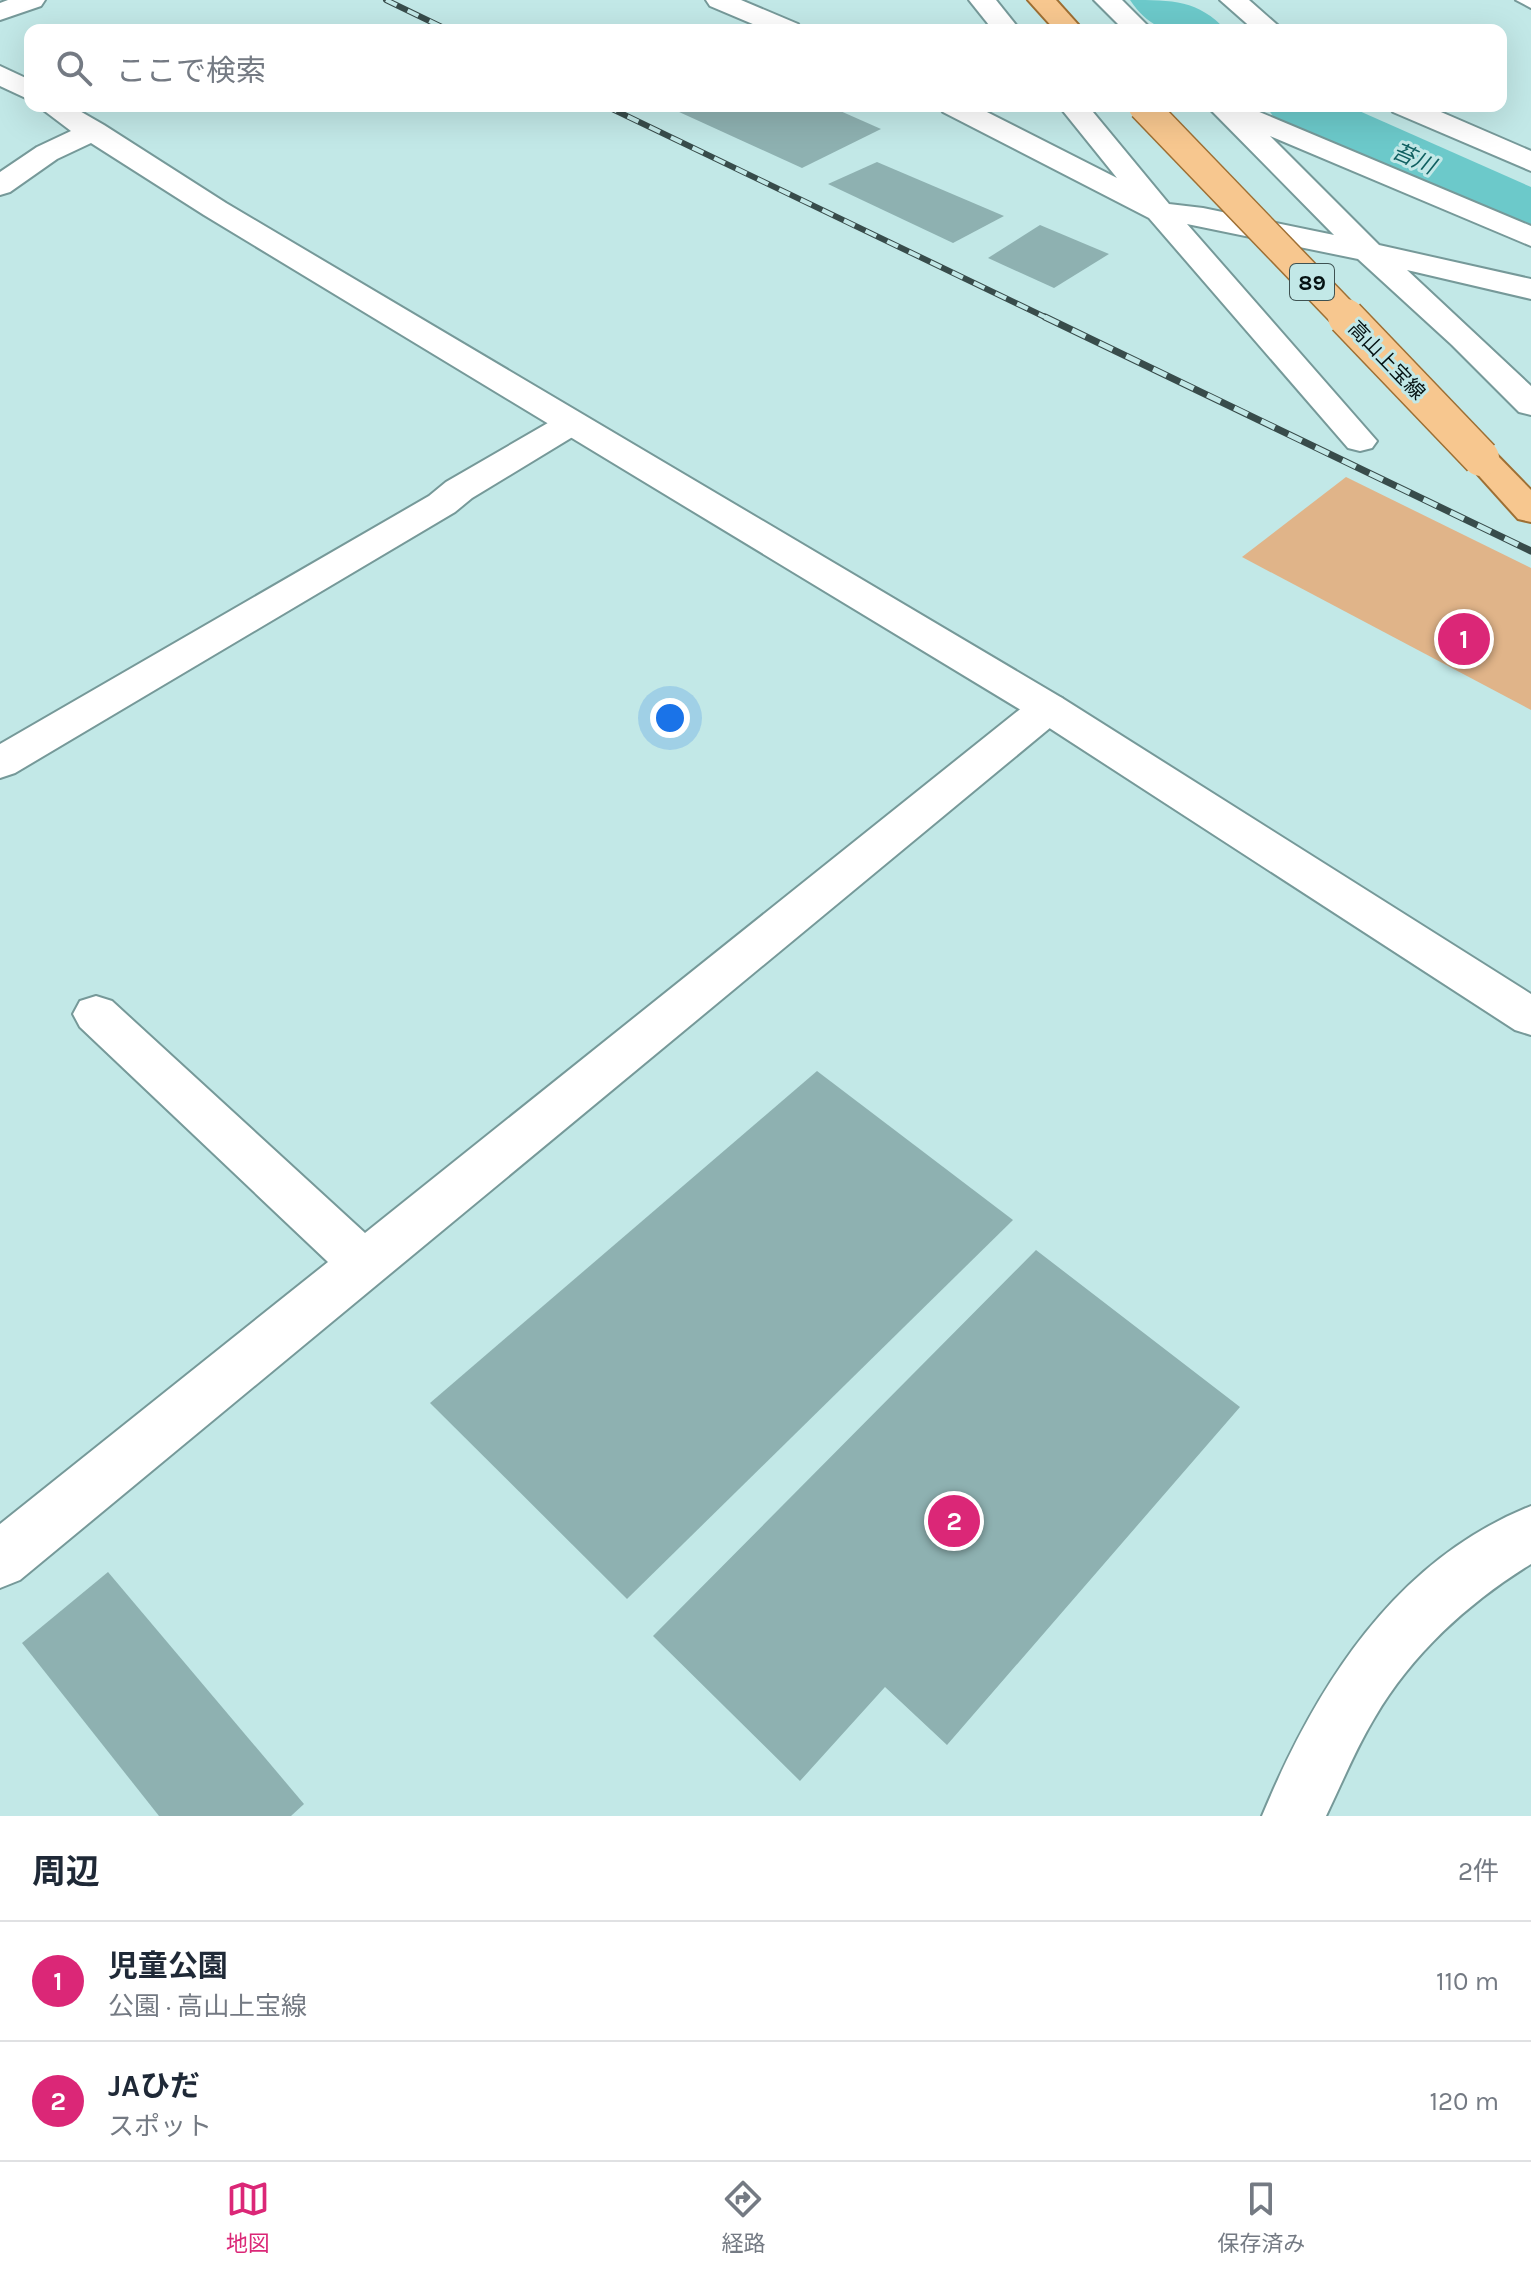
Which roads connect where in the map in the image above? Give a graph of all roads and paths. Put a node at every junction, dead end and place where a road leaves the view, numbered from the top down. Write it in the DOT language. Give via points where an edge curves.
graph roads {
  1 [pos="32,0"];
  2 [pos="719,0"];
  3 [pos="982,0"];
  4 [pos="1041,0"];
  5 [pos="1107,0"];
  6 [pos="1233,0"];
  7 [pos="1525,0"];
  8 [pos="1531,2"];
  9 [pos="0,12"];
  10 [pos="775,24"];
  11 [pos="1002,24"];
  12 [pos="1064,24"];
  13 [pos="1133,24"];
  14 [pos="1263,24"];
  15 [pos="0,74"];
  16 [pos="24,88"];
  17 [pos="62,112"];
  18 [pos="965,112"];
  19 [pos="1078,112"];
  20 [pos="1149,112"];
  21 [pos="1227,112"];
  22 [pos="1236,112"];
  23 [pos="1417,112"];
  24 [pos="94,131"];
  25 [pos="1531,162"];
  26 [pos="0,186"];
  27 [pos="1160,212"];
  28 [pos="1531,237"];
  29 [pos="1368,252"];
  30 [pos="1531,289"];
  31 [pos="1531,405"];
  32 [pos="572,423"];
  33 [pos="1360,441"];
  34 [pos="1531,511"];
  35 [pos="1048,708"];
  36 [pos="0,763"];
  37 [pos="96,1014"];
  38 [pos="1531,1017"];
  39 [pos="364,1264"];
  40 [pos="1531,1533"];
  41 [pos="0,1560"];
  42 [pos="1293,1816"];
  1 -- 9 [label="street"];
  2 -- 10 [label="street"];
  3 -- 11 [label="street"];
  4 -- 12 [label="main road"];
  5 -- 13 [label="street"];
  6 -- 14 [label="street"];
  7 -- 8 [label="lane"];
  15 -- 16 [label="street"];
  17 -- 24 [label="street"];
  18 -- 27 [label="street"];
  19 -- 27 [label="street"];
  20 -- 34 [label="main road, 高山上宝線 / 89, bridge"];
  21 -- 29 [label="street"];
  22 -- 28 [label="street"];
  23 -- 25 [label="street"];
  24 -- 26 [label="street" via="47,153"];
  24 -- 32 [label="street"];
  27 -- 29 [label="street"];
  27 -- 33 [label="street"];
  29 -- 30 [label="street"];
  29 -- 31 [label="street"];
  32 -- 35 [label="street"];
  32 -- 36 [label="street"];
  35 -- 38 [label="street"];
  35 -- 39 [label="street"];
  37 -- 39 [label="street"];
  39 -- 41 [label="street"];
  40 -- 42 [label="street" via="1471,1569 1409,1624 1354,1695"];
}
